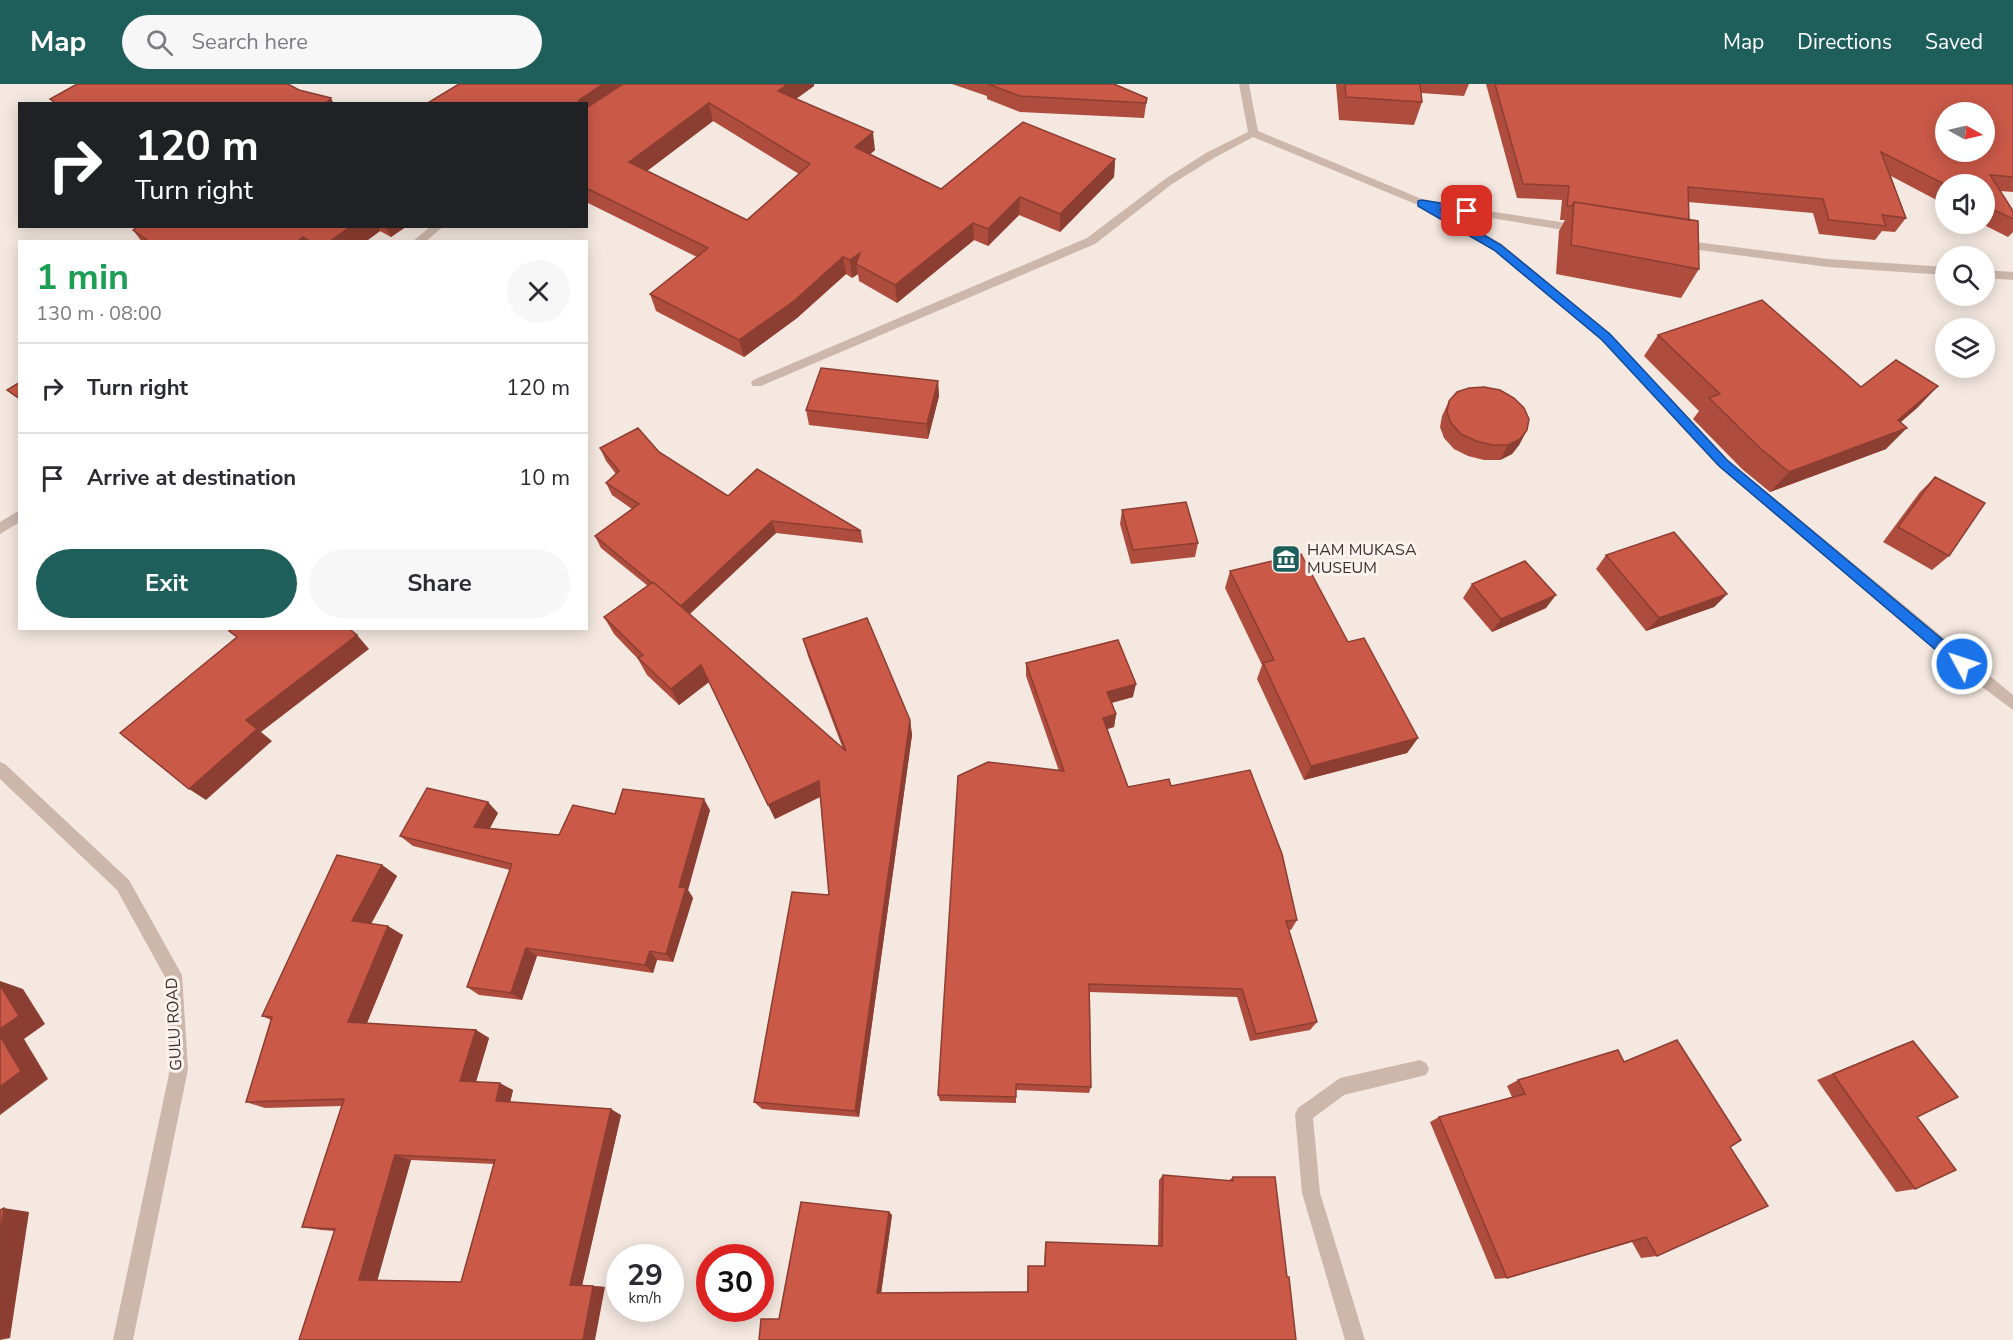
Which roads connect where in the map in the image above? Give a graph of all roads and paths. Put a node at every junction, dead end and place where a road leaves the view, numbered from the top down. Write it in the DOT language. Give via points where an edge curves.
graph roads {
  1 [pos="1244,84"];
  2 [pos="1253,133"];
  3 [pos="1422,203"];
  4 [pos="436,228"];
  5 [pos="1599,231"];
  6 [pos="420,240"];
  7 [pos="1670,243"];
  8 [pos="1935,270"];
  9 [pos="1995,275"];
  10 [pos="2013,276"];
  11 [pos="757,383"];
  12 [pos="18,516"];
  13 [pos="0,528"];
  14 [pos="2013,704"];
  15 [pos="0,769"];
  16 [pos="1420,1069"];
  17 [pos="123,1340"];
  18 [pos="1355,1340"];
  1 -- 2 [label="street"];
  2 -- 3 [label="street"];
  2 -- 11 [label="street" via="1222,148 1137,203 1092,241"];
  3 -- 5 [label="street"];
  3 -- 14 [label="street" via="1497,247 1606,337 1723,463"];
  4 -- 6 [label="street"];
  7 -- 8 [label="street" via="1828,263"];
  9 -- 10 [label="street"];
  12 -- 13 [label="street"];
  15 -- 17 [label="street, GULU ROAD" via="123,885 173,975 179,1069"];
  16 -- 18 [label="street" via="1340,1087 1304,1114 1311,1193"];
}
